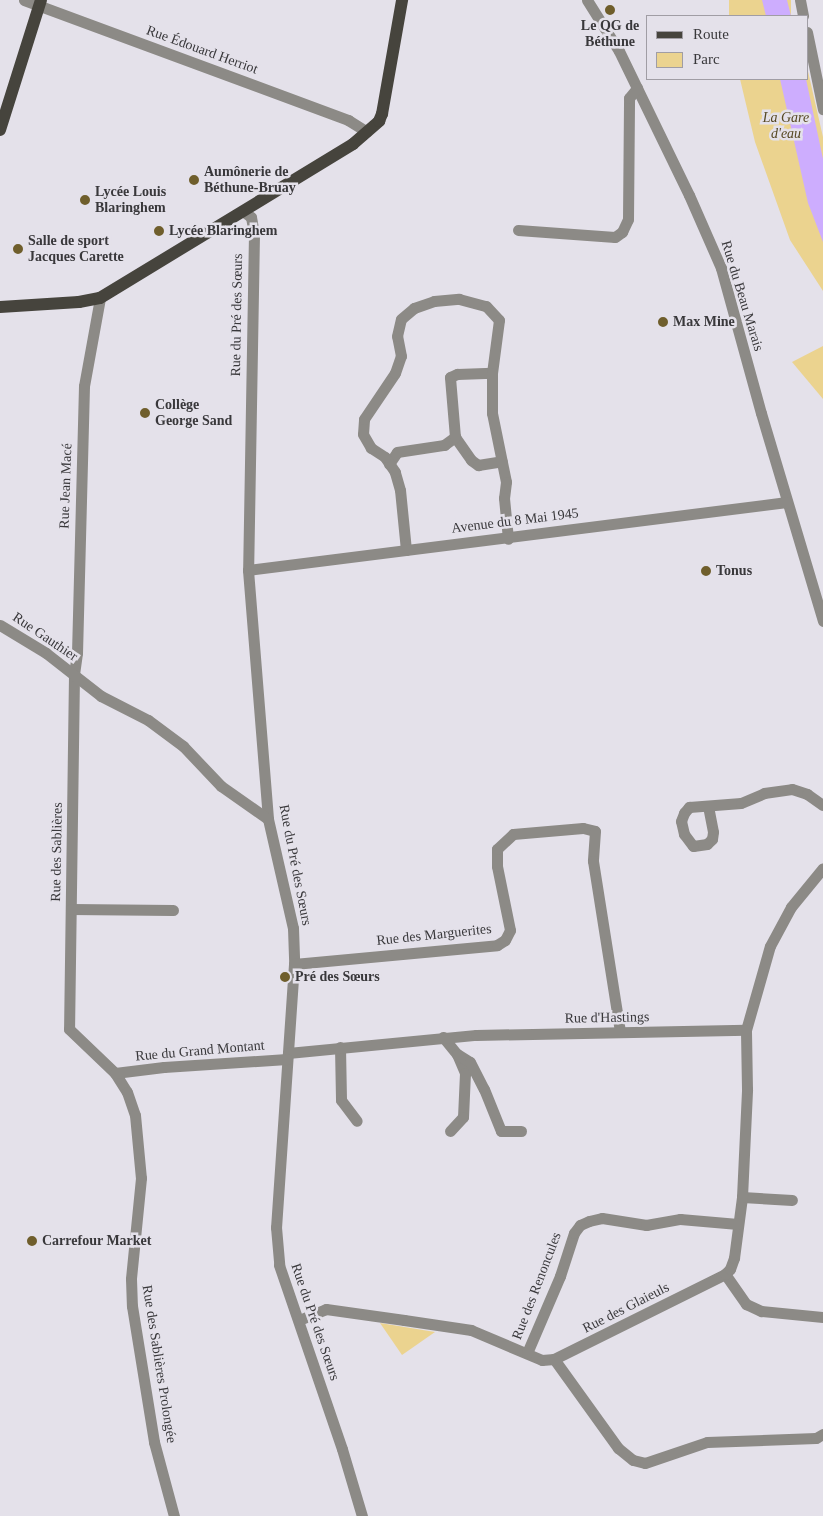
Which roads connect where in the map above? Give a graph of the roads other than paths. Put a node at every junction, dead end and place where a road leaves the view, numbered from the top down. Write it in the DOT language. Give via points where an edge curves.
graph roads {
  1 [pos="24,0"];
  2 [pos="402,0"];
  3 [pos="586,0"];
  4 [pos="800,0"];
  5 [pos="40,3"];
  6 [pos="803,15"];
  7 [pos="808,37"];
  8 [pos="637,88"];
  9 [pos="823,109"];
  10 [pos="0,130"];
  11 [pos="368,132"];
  12 [pos="244,211"];
  13 [pos="518,230"];
  14 [pos="100,298"];
  15 [pos="4,305"];
  16 [pos="492,373"];
  17 [pos="455,437"];
  18 [pos="502,461"];
  19 [pos="389,464"];
  20 [pos="787,502"];
  21 [pos="508,538"];
  22 [pos="406,550"];
  23 [pos="248,570"];
  24 [pos="823,621"];
  25 [pos="0,625"];
  26 [pos="74,675"];
  27 [pos="823,805"];
  28 [pos="708,806"];
  29 [pos="268,819"];
  30 [pos="823,868"];
  31 [pos="71,909"];
  32 [pos="174,910"];
  33 [pos="294,964"];
  34 [pos="69,1030"];
  35 [pos="746,1030"];
  36 [pos="620,1032"];
  37 [pos="443,1037"];
  38 [pos="340,1047"];
  39 [pos="457,1054"];
  40 [pos="287,1056"];
  41 [pos="115,1073"];
  42 [pos="357,1121"];
  43 [pos="450,1131"];
  44 [pos="521,1131"];
  45 [pos="742,1197"];
  46 [pos="792,1200"];
  47 [pos="738,1224"];
  48 [pos="725,1274"];
  49 [pos="823,1317"];
  50 [pos="299,1320"];
  51 [pos="527,1353"];
  52 [pos="554,1360"];
  53 [pos="823,1434"];
  54 [pos="174,1516"];
  55 [pos="362,1516"];
  1 -- 5 [label="street, Rue Édouard Herriot"];
  2 -- 11 [label="main road" via="382,114"];
  3 -- 8 [label="street, Rue du Beau Marais" via="611,36"];
  4 -- 6 [label="street"];
  5 -- 10 [label="main road"];
  5 -- 11 [label="street, Rue Édouard Herriot" via="348,120"];
  7 -- 9 [label="street"];
  8 -- 13 [label="street" via="629,98 628,219 622,232 615,237"];
  8 -- 20 [label="street, Rue du Beau Marais" via="721,268"];
  11 -- 12 [label="main road"];
  12 -- 14 [label="main road"];
  12 -- 23 [label="street, Rue du Pré des Sœurs" via="251,217 254,234"];
  14 -- 15 [label="main road"];
  14 -- 26 [label="street, Rue Jean Macé" via="84,386"];
  16 -- 17 [label="street" via="450,377"];
  16 -- 18 [label="street" via="492,413"];
  16 -- 19 [label="street" via="499,320 486,306 459,299 434,301 414,308 401,319 397,336 401,356 396,372 364,418 363,434"];
  17 -- 18 [label="street" via="478,465"];
  17 -- 19 [label="street" via="444,444 397,452"];
  18 -- 21 [label="street"];
  19 -- 22 [label="street" via="400,490"];
  20 -- 21 [label="street, Avenue du 8 Mai 1945"];
  20 -- 24 [label="street, Rue du Beau Marais"];
  21 -- 22 [label="street, Avenue du 8 Mai 1945"];
  22 -- 23 [label="street, Avenue du 8 Mai 1945"];
  23 -- 29 [label="street, Rue du Pré des Sœurs"];
  25 -- 26 [label="street, Rue Gauthier" via="46,653"];
  26 -- 29 [label="street, Rue Gauthier" via="101,696 148,720 183,746 222,786"];
  26 -- 31 [label="street, Rue des Sablières"];
  27 -- 28 [label="street" via="808,794 792,789"];
  29 -- 33 [label="street, Rue du Pré des Sœurs" via="293,928"];
  30 -- 35 [label="street" via="791,907 770,946"];
  31 -- 32 [label="street"];
  31 -- 34 [label="street, Rue des Sablières"];
  33 -- 36 [label="street, Rue des Marguerites" via="497,945 505,940 510,930 497,866 498,849 514,834 583,828 595,831 593,861"];
  33 -- 40 [label="street, Rue du Pré des Sœurs"];
  34 -- 41 [label="street, Rue des Sablières Prolongée"];
  35 -- 36 [label="street, Rue d'Hastings"];
  35 -- 45 [label="street"];
  36 -- 37 [label="street, Rue d'Hastings"];
  37 -- 38 [label="street, Rue d'Hastings"];
  37 -- 39 [label="street"];
  38 -- 40 [label="street, Rue d'Hastings"];
  38 -- 42 [label="street" via="342,1100"];
  39 -- 43 [label="street" via="465,1073 463,1117"];
  39 -- 44 [label="street" via="470,1062 501,1131"];
  40 -- 41 [label="street, Rue du Grand Montant"];
  40 -- 50 [label="street, Rue du Pré des Sœurs" via="276,1227 279,1265"];
  41 -- 54 [label="street, Rue des Sablières Prolongée" via="127,1092 139,1139 141,1178 131,1279 132,1306 154,1442"];
  45 -- 46 [label="street"];
  45 -- 47 [label="street"];
  47 -- 48 [label="street" via="734,1258"];
  47 -- 51 [label="street, Rue des Renoncules" via="680,1218 646,1225 602,1218 589,1221 574,1233 560,1276"];
  48 -- 49 [label="street" via="746,1304 761,1311"];
  48 -- 52 [label="street, Rue des Glaieuls"];
  50 -- 51 [label="street" via="326,1308 334,1309 471,1330"];
  50 -- 55 [label="street, Rue du Pré des Sœurs"];
  51 -- 52 [label="street" via="542,1360"];
  52 -- 53 [label="street" via="618,1448 633,1460 646,1463 707,1442 816,1438"];
}
